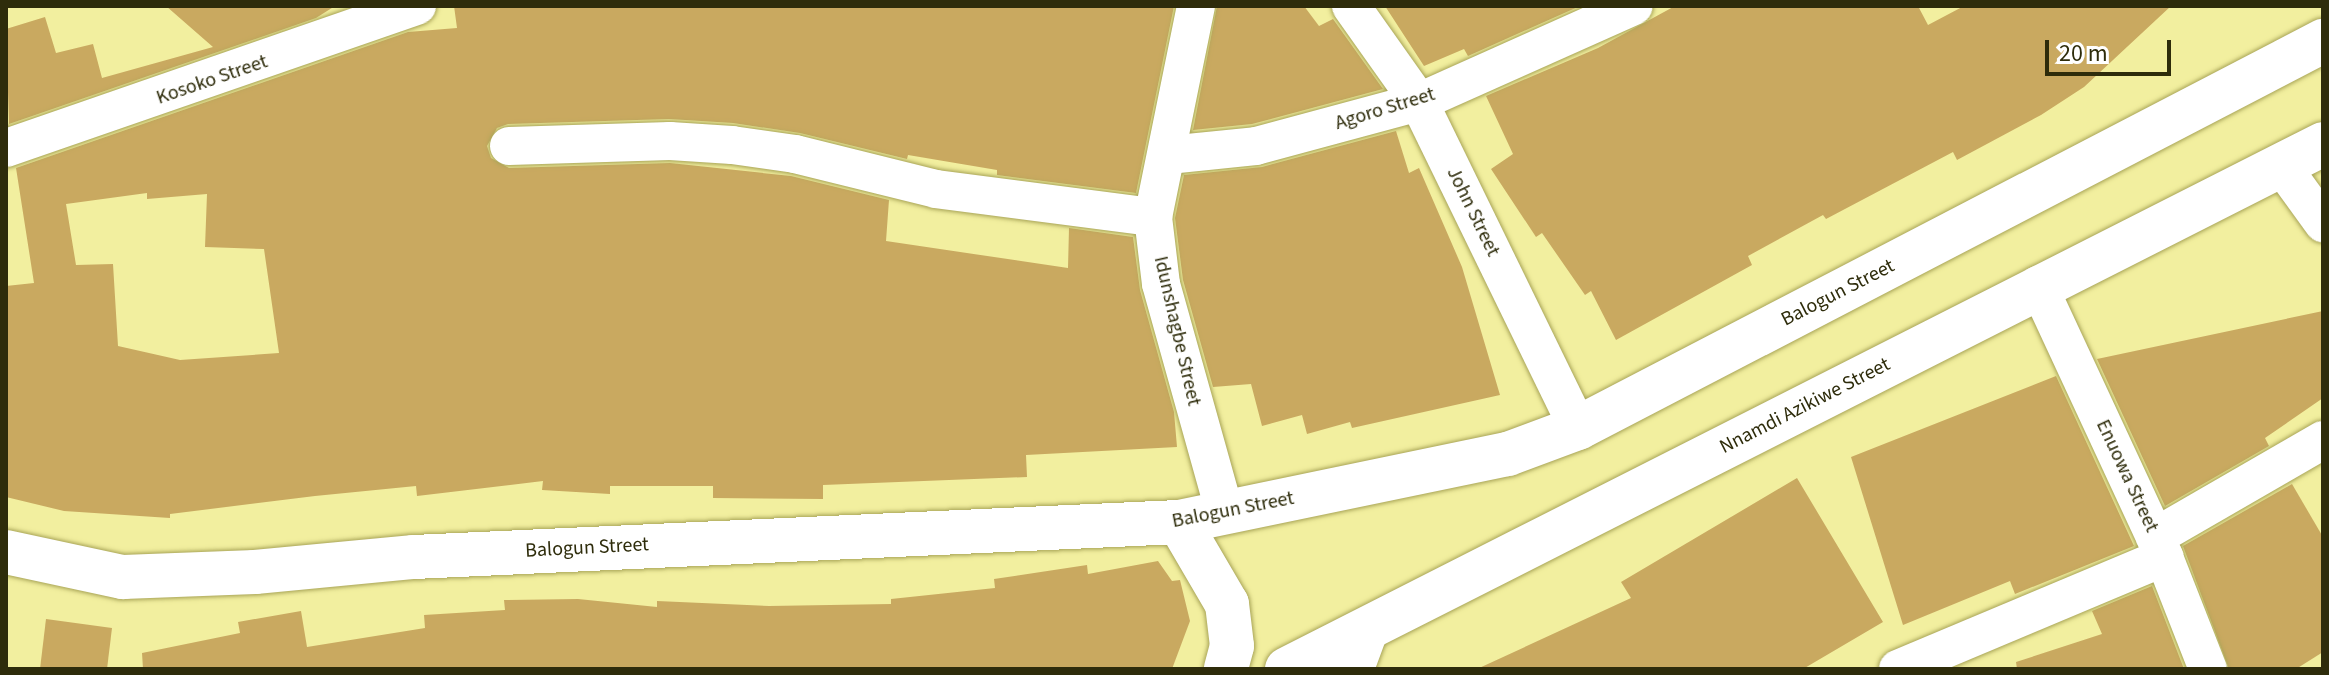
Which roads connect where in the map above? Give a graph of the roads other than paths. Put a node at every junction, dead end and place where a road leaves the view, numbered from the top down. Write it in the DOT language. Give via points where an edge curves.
graph roads {
  1 [pos="417,6"];
  2 [pos="1196,6"];
  3 [pos="1351,6"];
  4 [pos="1634,6"];
  5 [pos="352,19"];
  6 [pos="2319,43"];
  7 [pos="1419,102"];
  8 [pos="2323,144"];
  9 [pos="509,146"];
  10 [pos="6,148"];
  11 [pos="1168,155"];
  12 [pos="2281,165"];
  13 [pos="1153,217"];
  14 [pos="2323,223"];
  15 [pos="2038,285"];
  16 [pos="1578,428"];
  17 [pos="2323,440"];
  18 [pos="1225,513"];
  19 [pos="1179,522"];
  20 [pos="2160,547"];
  21 [pos="6,552"];
  22 [pos="1362,650"];
  23 [pos="1226,669"];
  24 [pos="1287,669"];
  25 [pos="1898,669"];
  26 [pos="2208,669"];
  1 -- 5 [label="street, Kosoko Street"];
  2 -- 11 [label="street, Idunshagbe Street"];
  3 -- 7 [label="street, John Street"];
  4 -- 7 [label="street, Agoro Street"];
  5 -- 10 [label="street, Kosoko Street"];
  6 -- 16 [label="main road, Balogun Street"];
  7 -- 11 [label="street, Agoro Street" via="1256,146"];
  7 -- 16 [label="street, John Street"];
  8 -- 12 [label="main road, Nnamdi Azikiwe Street"];
  9 -- 13 [label="street" via="670,141 732,145 795,154 936,189"];
  11 -- 13 [label="street, Idunshagbe Street"];
  12 -- 14 [label="street"];
  12 -- 15 [label="main road, Nnamdi Azikiwe Street"];
  13 -- 18 [label="street, Idunshagbe Street" via="1161,284"];
  15 -- 20 [label="street, Enuowa Street"];
  15 -- 22 [label="main road, Nnamdi Azikiwe Street" via="1660,481"];
  16 -- 18 [label="main road, Balogun Street" via="1508,454"];
  17 -- 20 [label="street"];
  18 -- 19 [label="main road, Balogun Street"];
  19 -- 21 [label="main road, Balogun Street" via="509,552 123,577"];
  19 -- 23 [label="main road" via="1227,604 1232,646"];
  20 -- 25 [label="street"];
  20 -- 26 [label="street, Enuowa Street"];
  22 -- 24 [label="main road, Nnamdi Azikiwe Street"];
}
